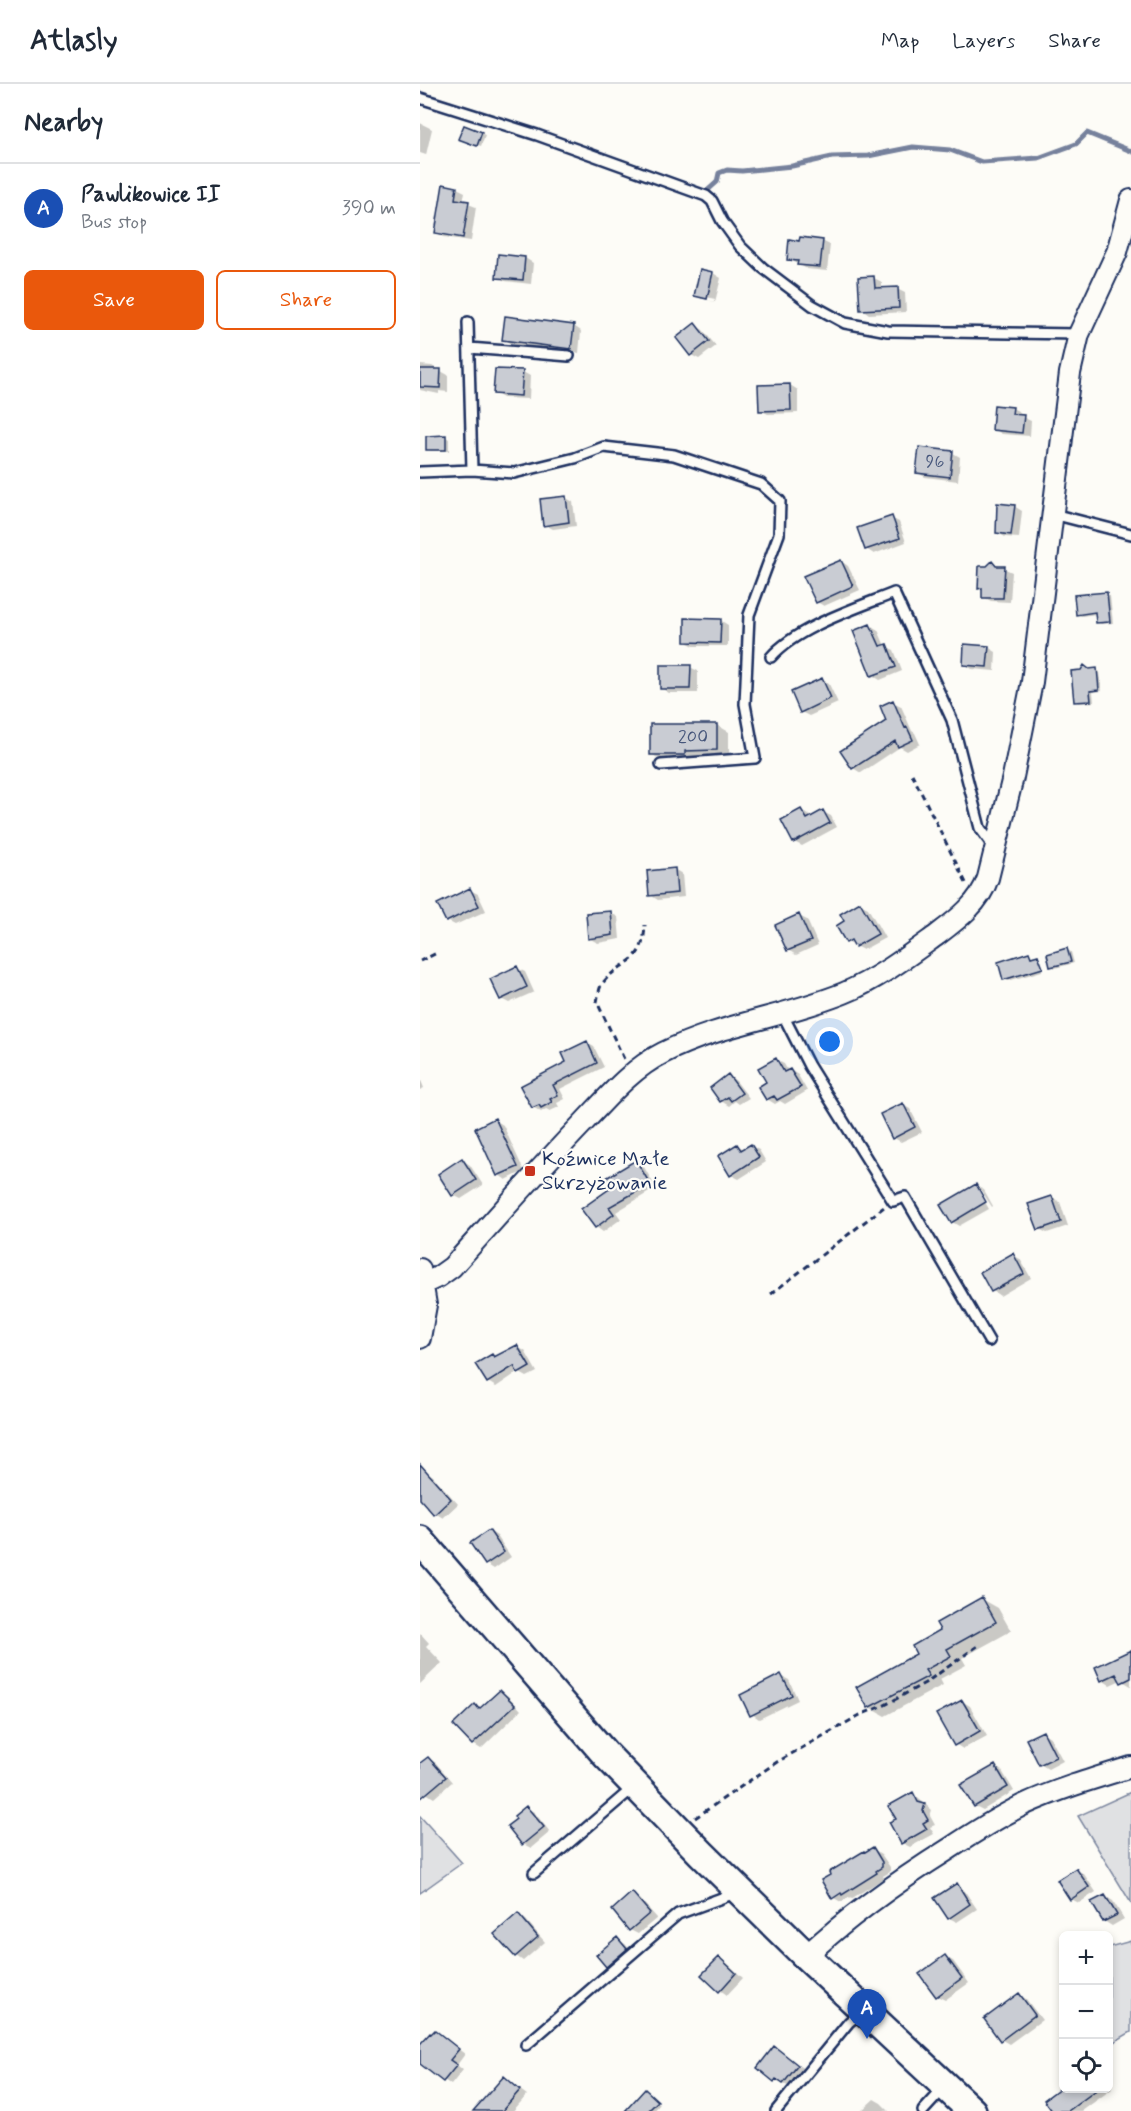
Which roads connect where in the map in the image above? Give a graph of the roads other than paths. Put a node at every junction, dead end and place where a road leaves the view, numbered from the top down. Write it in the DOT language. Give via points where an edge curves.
graph roads {
  1 [pos="420,98"];
  2 [pos="1131,200"];
  3 [pos="468,322"];
  4 [pos="1079,334"];
  5 [pos="469,348"];
  6 [pos="569,356"];
  7 [pos="472,470"];
  8 [pos="420,472"];
  9 [pos="1053,514"];
  10 [pos="1131,534"];
  11 [pos="771,657"];
  12 [pos="661,765"];
  13 [pos="996,849"];
  14 [pos="782,1013"];
  15 [pos="422,1276"];
  16 [pos="420,1338"];
  17 [pos="989,1341"];
  18 [pos="420,1540"];
  19 [pos="1131,1767"];
  20 [pos="634,1783"];
  21 [pos="534,1873"];
  22 [pos="738,1890"];
  23 [pos="806,1956"];
  24 [pos="865,2010"];
  25 [pos="526,2045"];
  26 [pos="946,2086"];
  27 [pos="776,2111"];
  28 [pos="923,2111"];
  29 [pos="972,2111"];
  1 -- 4 [label="lane" via="706,196 741,246 763,268 812,305 845,323 888,331"];
  2 -- 4 [label="street" via="1117,252"];
  3 -- 5 [label="lane"];
  4 -- 9 [label="street"];
  5 -- 6 [label="lane"];
  5 -- 7 [label="lane"];
  7 -- 8 [label="lane"];
  7 -- 12 [label="lane" via="514,473 604,447 674,455 761,484 780,501 779,534 749,615 745,704 755,758"];
  9 -- 10 [label="lane"];
  9 -- 13 [label="street" via="1032,682"];
  11 -- 13 [label="lane" via="782,645 837,616 894,593 952,720 980,828"];
  13 -- 14 [label="street" via="986,886 943,930 909,956 845,993"];
  14 -- 15 [label="street" via="684,1044 662,1053 632,1074 452,1267 438,1277"];
  14 -- 17 [label="lane" via="809,1066 893,1201 905,1197"];
  15 -- 16 [label="street" via="426,1305"];
  18 -- 20 [label="main road"];
  19 -- 23 [label="street" via="1068,1787 990,1822 869,1902"];
  20 -- 21 [label="lane"];
  20 -- 22 [label="main road"];
  22 -- 23 [label="main road"];
  22 -- 25 [label="lane" via="678,1914"];
  23 -- 24 [label="main road"];
  24 -- 26 [label="main road"];
  24 -- 27 [label="lane" via="849,2022"];
  26 -- 28 [label="lane"];
  26 -- 29 [label="main road"];
}
